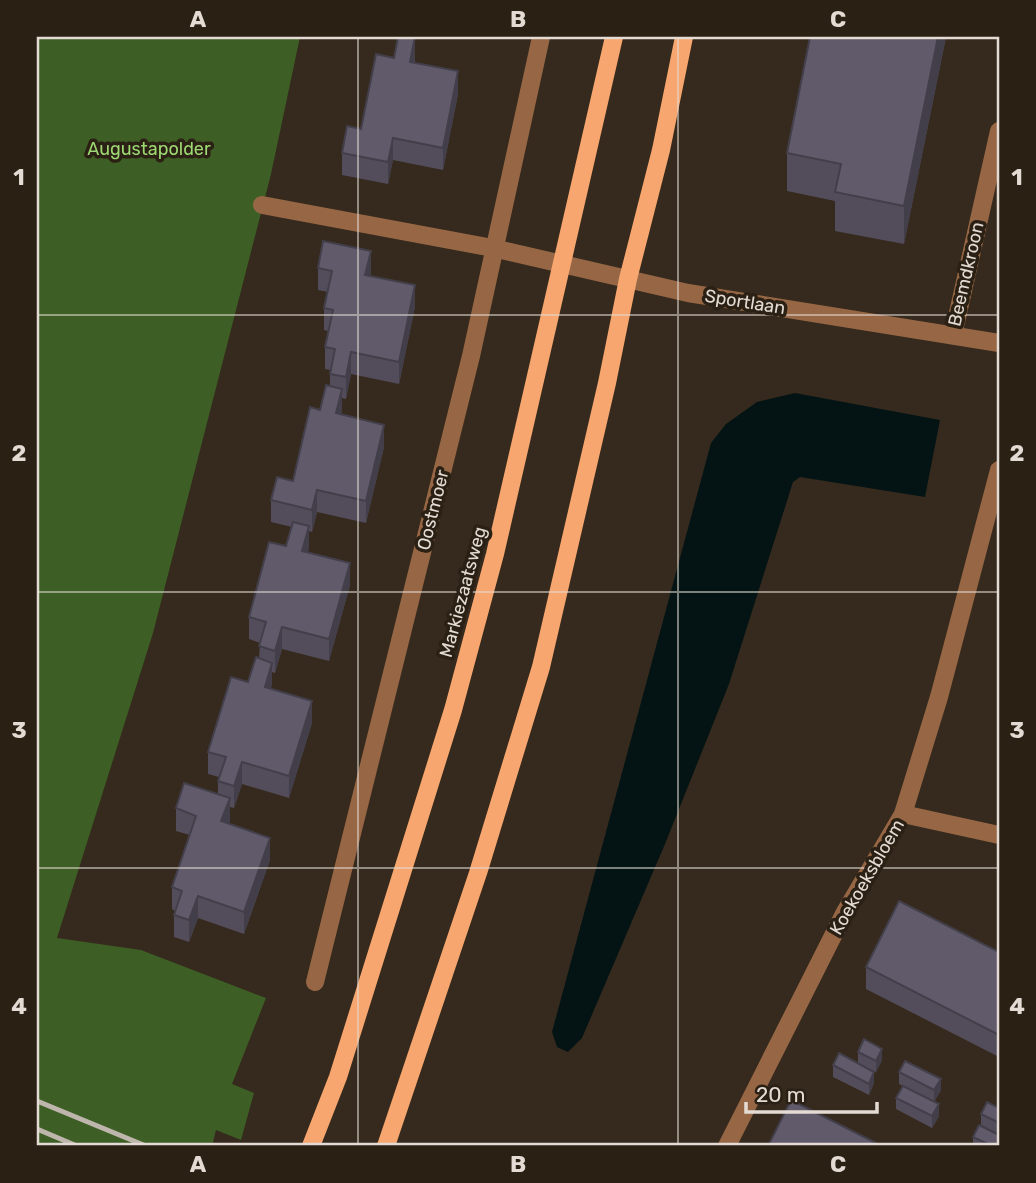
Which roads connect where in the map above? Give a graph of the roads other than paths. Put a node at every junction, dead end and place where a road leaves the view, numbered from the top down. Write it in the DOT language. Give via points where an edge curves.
graph roads {
  1 [pos="541,37"];
  2 [pos="614,37"];
  3 [pos="684,37"];
  4 [pos="999,131"];
  5 [pos="262,205"];
  6 [pos="493,248"];
  7 [pos="562,264"];
  8 [pos="628,279"];
  9 [pos="953,335"];
  10 [pos="999,343"];
  11 [pos="999,470"];
  12 [pos="903,814"];
  13 [pos="999,835"];
  14 [pos="315,982"];
  15 [pos="311,1146"];
  16 [pos="386,1146"];
  17 [pos="727,1146"];
  1 -- 6 [label="street, Oostmoer"];
  2 -- 7 [label="main road, Markiezaatsweg"];
  3 -- 8 [label="main road"];
  4 -- 9 [label="street, Beemdkroon"];
  5 -- 6 [label="street, Sportlaan"];
  6 -- 7 [label="street, Sportlaan"];
  6 -- 14 [label="street, Oostmoer" via="471,356"];
  7 -- 8 [label="street, Sportlaan"];
  7 -- 15 [label="main road, Markiezaatsweg" via="495,554 453,710 338,1077"];
  8 -- 9 [label="street, Sportlaan" via="688,293"];
  8 -- 16 [label="main road" via="541,667"];
  9 -- 10 [label="street, Sportlaan"];
  11 -- 12 [label="street, Koekoeksbloem" via="943,684"];
  12 -- 13 [label="street"];
  12 -- 17 [label="street, Koekoeksbloem" via="845,912"];
}
